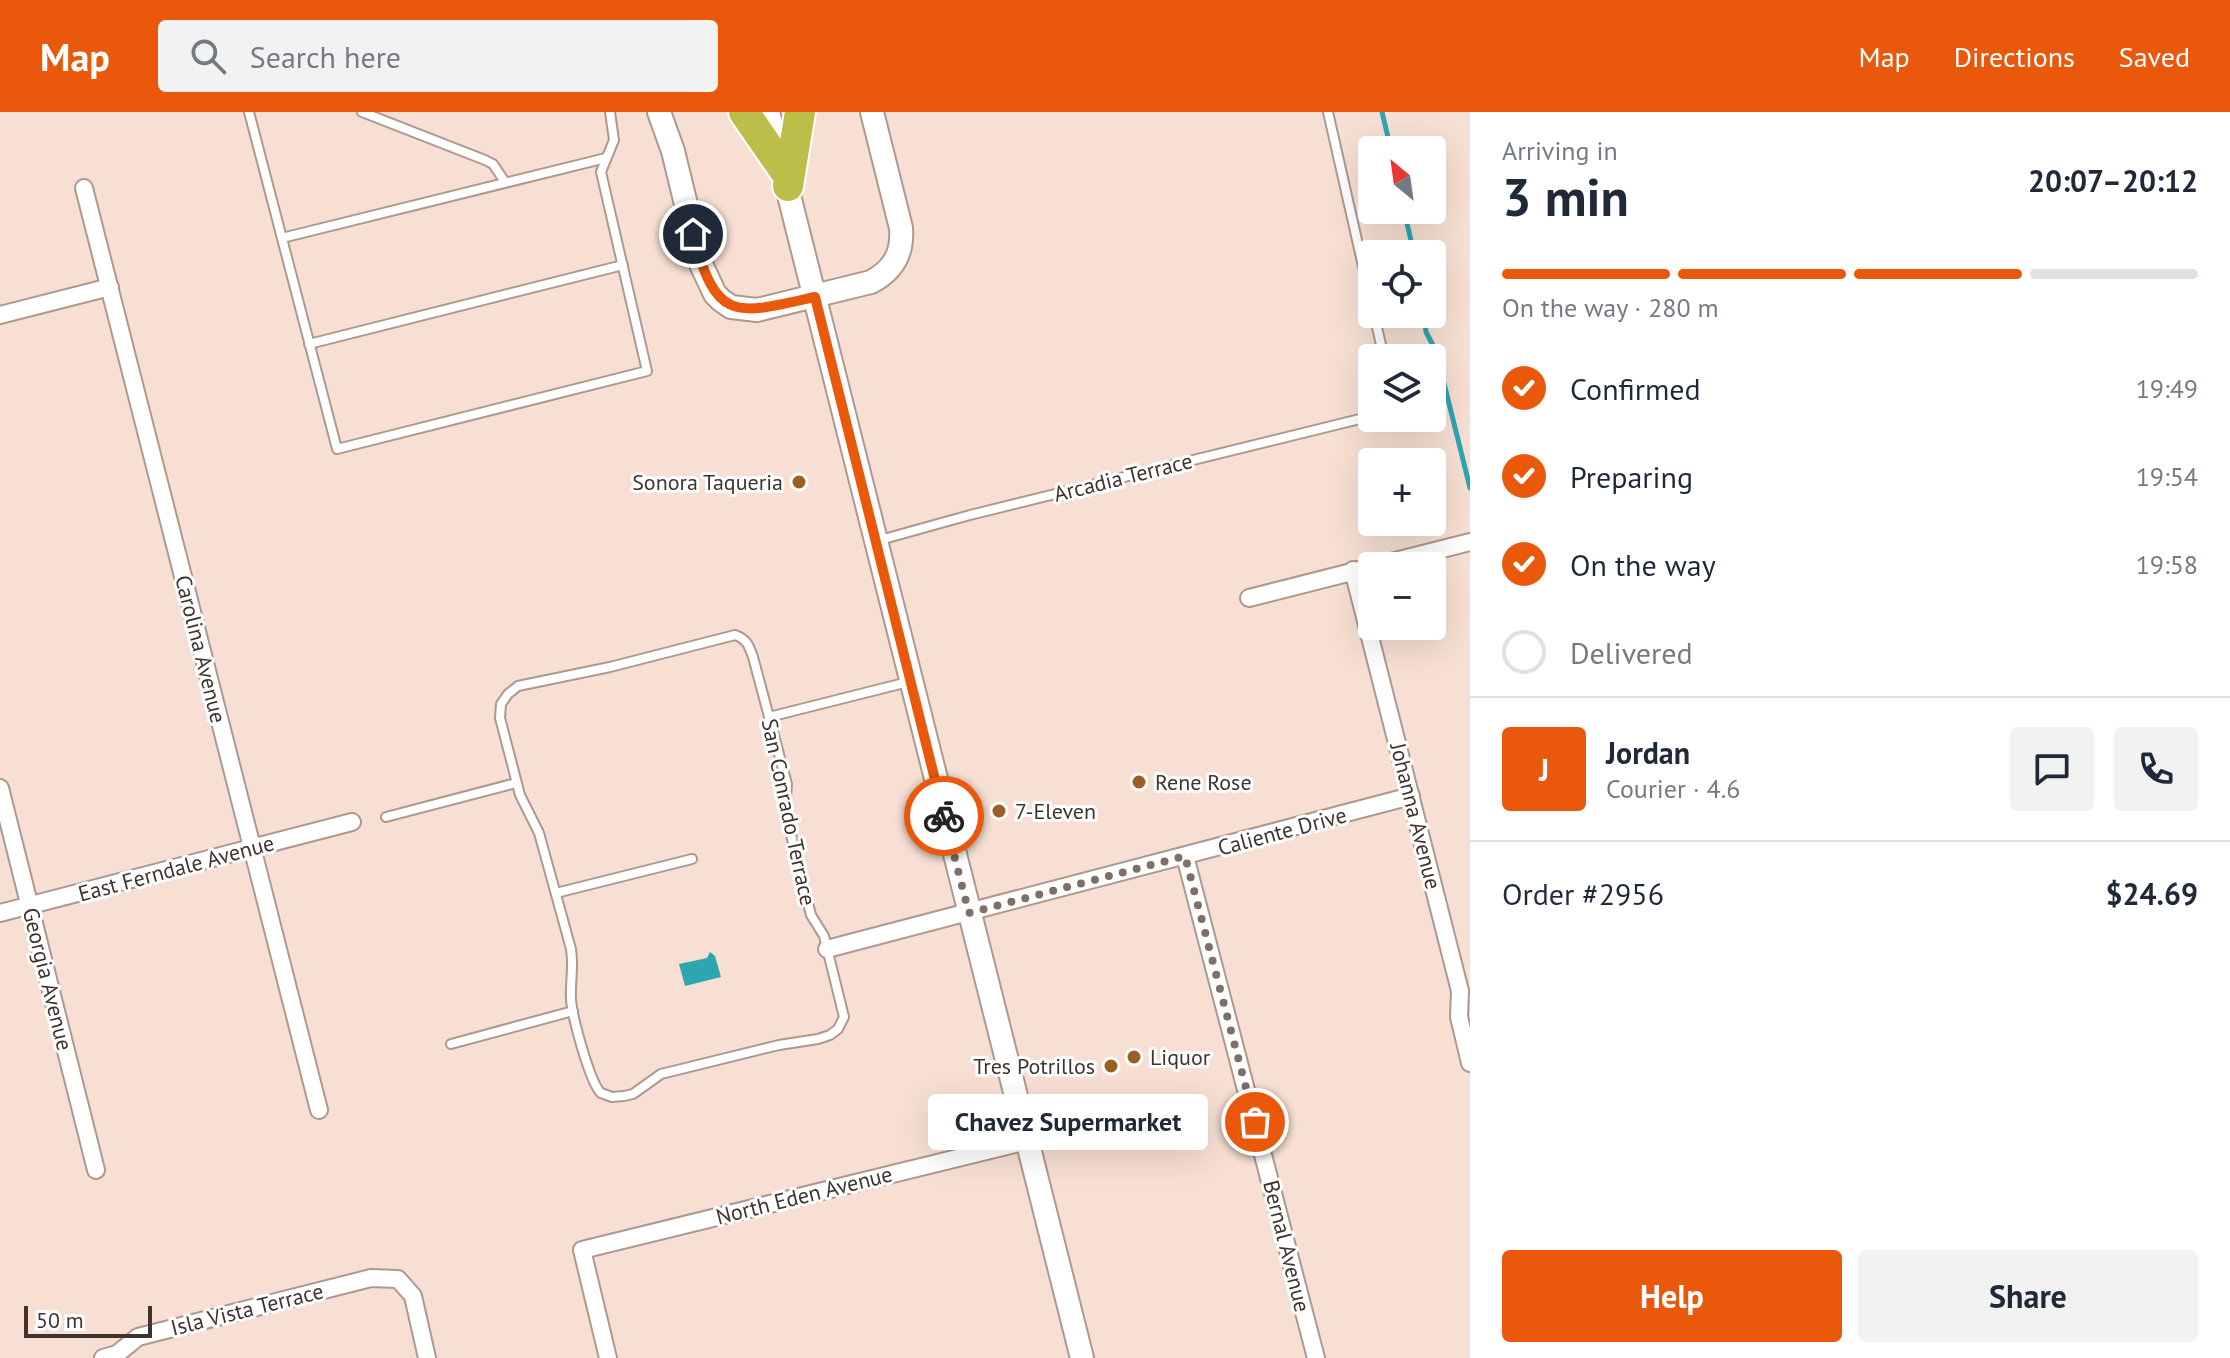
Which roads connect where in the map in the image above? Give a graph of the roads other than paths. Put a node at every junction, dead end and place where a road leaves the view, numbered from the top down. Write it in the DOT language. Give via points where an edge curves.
graph roads {
  1 [pos="249,112"];
  2 [pos="362,112"];
  3 [pos="610,112"];
  4 [pos="659,112"];
  5 [pos="744,112"];
  6 [pos="768,112"];
  7 [pos="800,112"];
  8 [pos="1328,112"];
  9 [pos="875,113"];
  10 [pos="391,117"];
  11 [pos="606,158"];
  12 [pos="786,178"];
  13 [pos="505,182"];
  14 [pos="84,188"];
  15 [pos="282,238"];
  16 [pos="1358,244"];
  17 [pos="623,265"];
  18 [pos="110,287"];
  19 [pos="815,297"];
  20 [pos="0,315"];
  21 [pos="309,344"];
  22 [pos="1358,419"];
  23 [pos="875,542"];
  24 [pos="1470,542"];
  25 [pos="1353,570"];
  26 [pos="1249,598"];
  27 [pos="910,681"];
  28 [pos="769,717"];
  29 [pos="516,783"];
  30 [pos="0,788"];
  31 [pos="1411,796"];
  32 [pos="386,817"];
  33 [pos="352,822"];
  34 [pos="252,848"];
  35 [pos="1185,856"];
  36 [pos="692,859"];
  37 [pos="556,893"];
  38 [pos="29,906"];
  39 [pos="0,913"];
  40 [pos="969,913"];
  41 [pos="827,949"];
  42 [pos="573,1011"];
  43 [pos="451,1044"];
  44 [pos="1470,1063"];
  45 [pos="319,1110"];
  46 [pos="1027,1141"];
  47 [pos="96,1170"];
  48 [pos="103,1358"];
  49 [pos="427,1358"];
  50 [pos="608,1358"];
  51 [pos="1082,1358"];
  52 [pos="1316,1358"];
  1 -- 15 [label="lane"];
  2 -- 10 [label="lane"];
  3 -- 11 [label="lane" via="614,140"];
  4 -- 19 [label="main road" via="700,262 715,294 745,311"];
  5 -- 12 [label="highway"];
  6 -- 12 [label="main road"];
  7 -- 12 [label="highway"];
  8 -- 16 [label="lane"];
  9 -- 19 [label="main road" via="901,228 899,257 871,282"];
  10 -- 13 [label="lane" via="493,164"];
  11 -- 13 [label="lane"];
  11 -- 17 [label="lane" via="601,172"];
  12 -- 19 [label="main road"];
  13 -- 15 [label="lane"];
  14 -- 18 [label="street, Carolina Avenue"];
  15 -- 21 [label="lane"];
  17 -- 21 [label="lane"];
  17 -- 21 [label="lane" via="647,371 633,375 337,449"];
  18 -- 20 [label="street"];
  18 -- 34 [label="street, Carolina Avenue"];
  19 -- 23 [label="main road"];
  22 -- 23 [label="lane, Arcadia Terrace"];
  23 -- 27 [label="main road"];
  24 -- 25 [label="street"];
  25 -- 26 [label="street"];
  25 -- 31 [label="street, Johanna Avenue"];
  27 -- 28 [label="lane"];
  27 -- 40 [label="main road"];
  28 -- 29 [label="lane, San Conrado Terrace" via="749,644 735,635 518,686 501,704 500,718"];
  28 -- 41 [label="lane, San Conrado Terrace" via="787,784 784,802 792,841 811,915"];
  29 -- 32 [label="lane"];
  29 -- 37 [label="lane, San Conrado Terrace" via="539,833"];
  30 -- 38 [label="street, Georgia Avenue"];
  31 -- 35 [label="street, Caliente Drive"];
  31 -- 44 [label="street, Johanna Avenue" via="1460,991 1459,1017"];
  33 -- 34 [label="street, East Ferndale Avenue"];
  34 -- 38 [label="street, East Ferndale Avenue"];
  34 -- 45 [label="street, Carolina Avenue"];
  35 -- 40 [label="street, Caliente Drive"];
  35 -- 52 [label="street, Bernal Avenue"];
  36 -- 37 [label="lane"];
  37 -- 42 [label="lane, San Conrado Terrace" via="573,964"];
  38 -- 39 [label="street, East Ferndale Avenue"];
  38 -- 47 [label="street, Georgia Avenue"];
  40 -- 41 [label="street, Caliente Drive"];
  40 -- 46 [label="main road"];
  41 -- 42 [label="lane, San Conrado Terrace" via="844,1017 830,1035 661,1074 633,1094 612,1097 595,1087"];
  42 -- 43 [label="lane"];
  46 -- 50 [label="street, North Eden Avenue" via="582,1250"];
  46 -- 51 [label="main road"];
  48 -- 49 [label="street, Isla Vista Terrace" via="138,1337 371,1278 398,1279 413,1296"];
}
